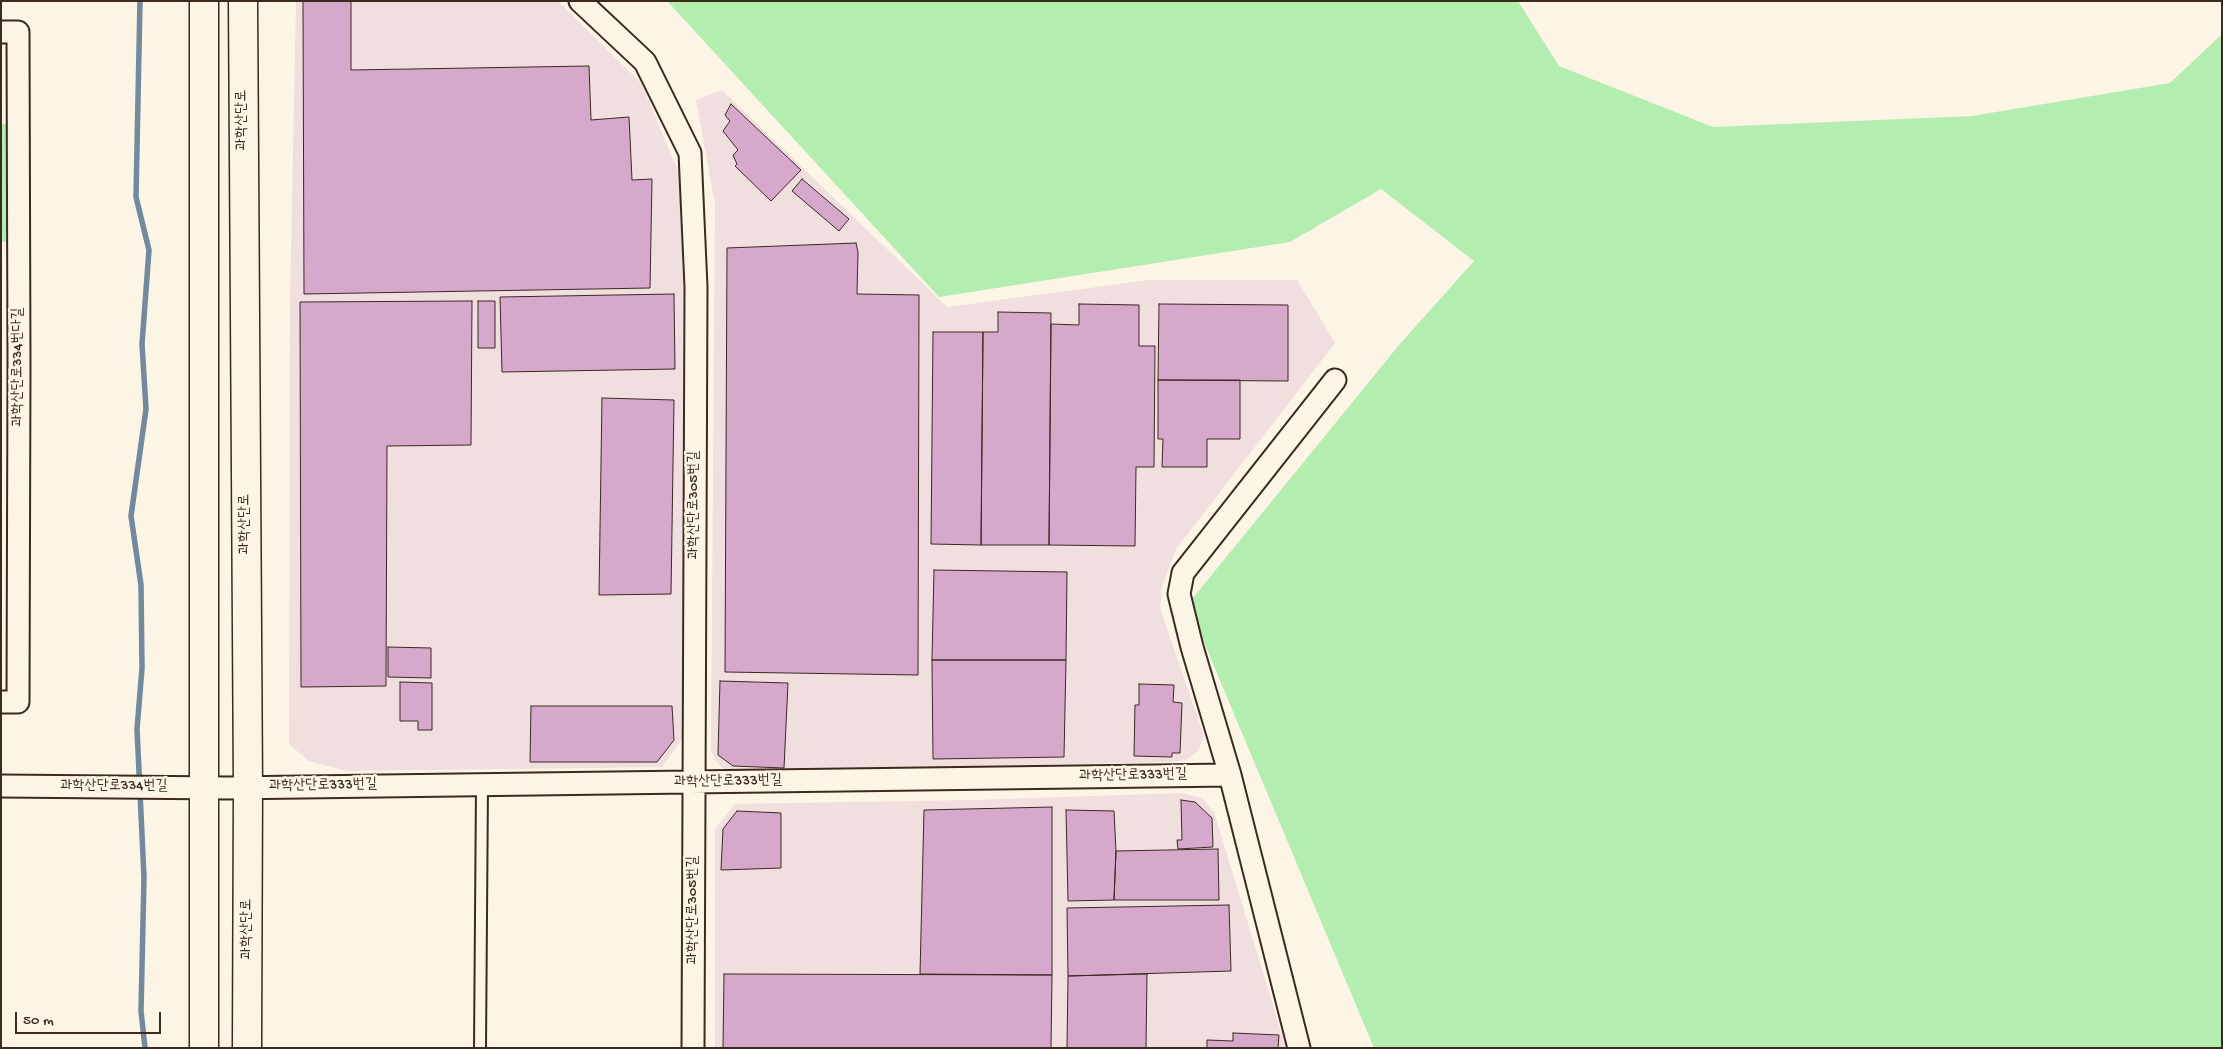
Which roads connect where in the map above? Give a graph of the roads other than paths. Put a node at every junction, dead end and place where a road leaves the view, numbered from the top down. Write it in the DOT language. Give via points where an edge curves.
graph roads {
  1 [pos="204,1"];
  2 [pos="243,1"];
  3 [pos="580,1"];
  4 [pos="1,32"];
  5 [pos="10,367"];
  6 [pos="1335,380"];
  7 [pos="1,702"];
  8 [pos="1230,775"];
  9 [pos="695,782"];
  10 [pos="482,785"];
  11 [pos="1,786"];
  12 [pos="226,787"];
  13 [pos="204,1048"];
  14 [pos="248,1048"];
  15 [pos="480,1048"];
  16 [pos="693,1048"];
  17 [pos="1299,1048"];
  1 -- 12 [label="main road, 과학산단로"];
  2 -- 12 [label="main road, 과학산단로"];
  3 -- 9 [label="street, 과학산단로305번길" via="645,62 690,153 696,287"];
  4 -- 5 [label="street, 과학산단로334번다길" via="18,32"];
  5 -- 7 [label="street, 과학산단로334번다길" via="18,702"];
  6 -- 8 [label="street" via="1184,573 1179,594"];
  8 -- 9 [label="street, 과학산단로333번길"];
  8 -- 17 [label="street"];
  9 -- 10 [label="street, 과학산단로333번길"];
  9 -- 16 [label="street, 과학산단로305번길"];
  10 -- 12 [label="street, 과학산단로333번길"];
  10 -- 15 [label="lane"];
  11 -- 12 [label="street, 과학산단로334번길"];
  12 -- 13 [label="main road, 과학산단로"];
  12 -- 14 [label="main road, 과학산단로"];
}
